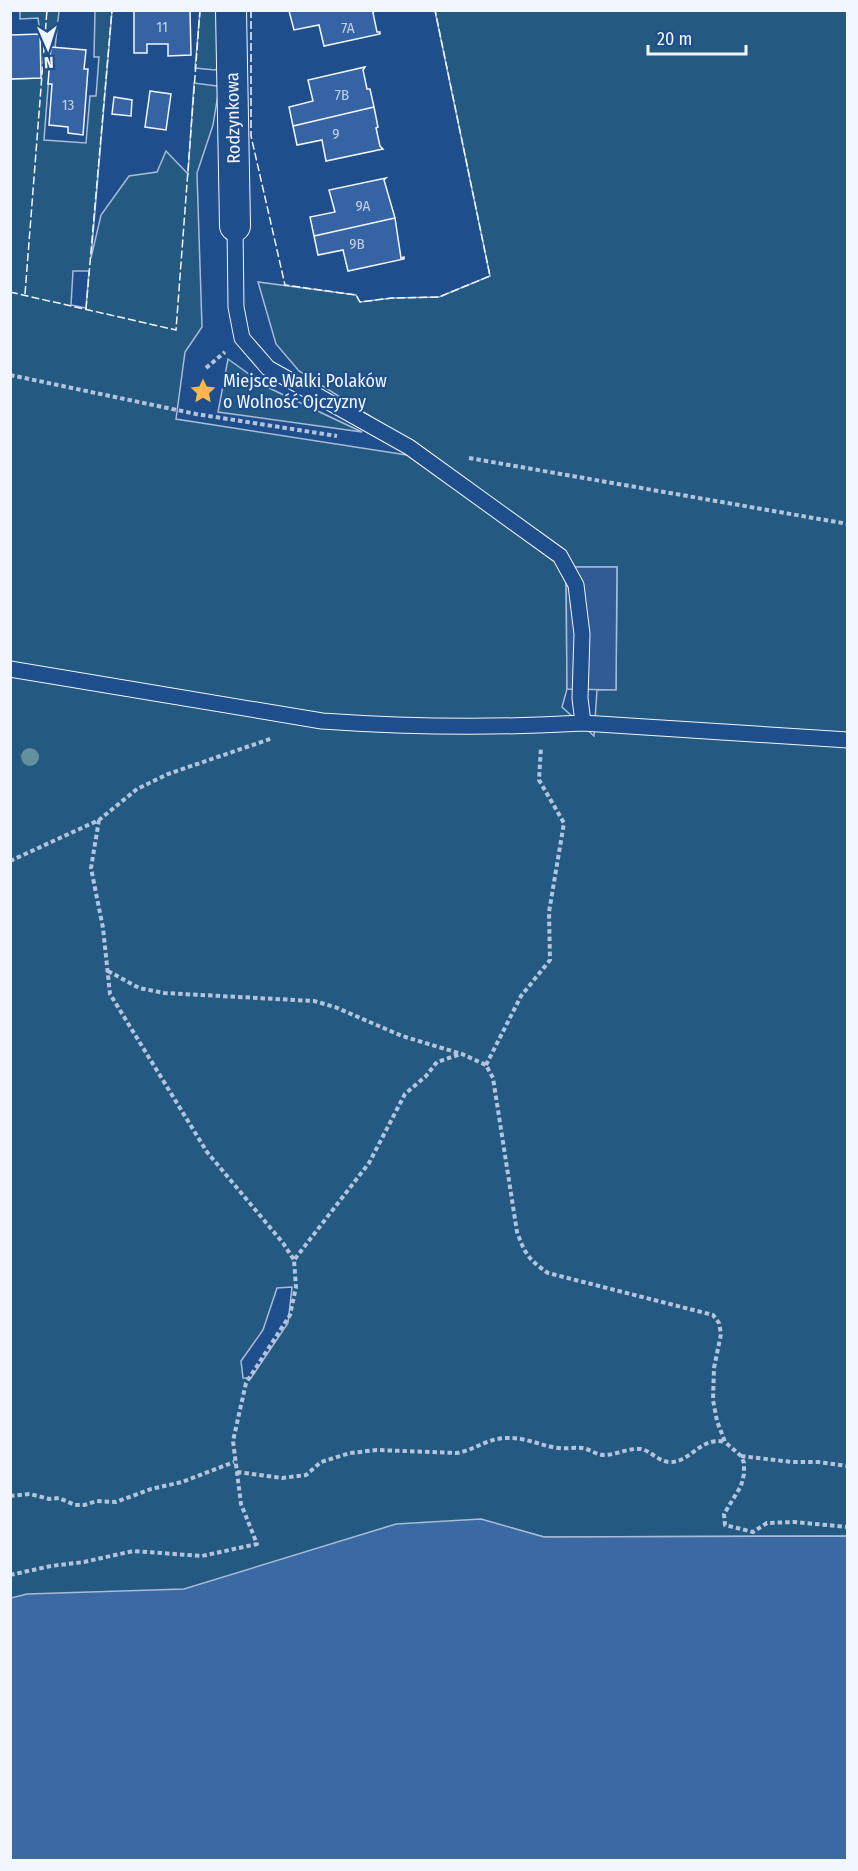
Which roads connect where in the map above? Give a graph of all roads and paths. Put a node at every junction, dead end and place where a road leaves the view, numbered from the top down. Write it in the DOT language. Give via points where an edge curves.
graph roads {
  1 [pos="231,10"];
  2 [pos="235,226"];
  3 [pos="10,669"];
  4 [pos="322,721"];
  5 [pos="583,723"];
  6 [pos="540,726"];
  7 [pos="848,741"];
  8 [pos="99,820"];
  9 [pos="10,861"];
  10 [pos="108,971"];
  11 [pos="462,1054"];
  12 [pos="486,1065"];
  13 [pos="294,1260"];
  14 [pos="725,1442"];
  15 [pos="741,1456"];
  16 [pos="234,1462"];
  17 [pos="848,1466"];
  18 [pos="237,1472"];
  19 [pos="10,1496"];
  20 [pos="848,1527"];
  21 [pos="10,1575"];
  1 -- 2 [label="street, Rodzynkowa"];
  2 -- 5 [label="lane" via="236,307 242,338 268,368 409,447 560,556 576,585 582,634"];
  3 -- 4 [label="lane"];
  4 -- 6 [label="lane"];
  4 -- 8 [label="path" via="168,774 137,789"];
  5 -- 6 [label="lane"];
  5 -- 7 [label="lane"];
  6 -- 12 [label="path" via="539,780 564,823 549,912 550,960 522,996"];
  8 -- 9 [label="path"];
  8 -- 10 [label="path" via="91,868"];
  10 -- 11 [label="path" via="139,988 164,993 314,1001 402,1036"];
  10 -- 13 [label="path" via="110,994 207,1152"];
  11 -- 12 [label="path"];
  11 -- 13 [label="path" via="436,1062 405,1094 369,1163"];
  12 -- 14 [label="path" via="493,1078 517,1232 524,1252 548,1273 713,1315 721,1334 713,1400"];
  13 -- 16 [label="path" via="296,1287 290,1315 246,1383 233,1441"];
  14 -- 15 [label="path"];
  14 -- 18 [label="path" via="706,1443 672,1462 642,1449 608,1455 508,1438 457,1453 350,1453 321,1462 306,1475 282,1478"];
  15 -- 17 [label="path"];
  15 -- 20 [label="path" via="744,1474 724,1514 725,1526 753,1532 767,1523"];
  16 -- 18 [label="path"];
  16 -- 19 [label="path" via="116,1502 75,1505 59,1498"];
  18 -- 21 [label="path" via="241,1504 256,1544 202,1556 133,1551"];
}
